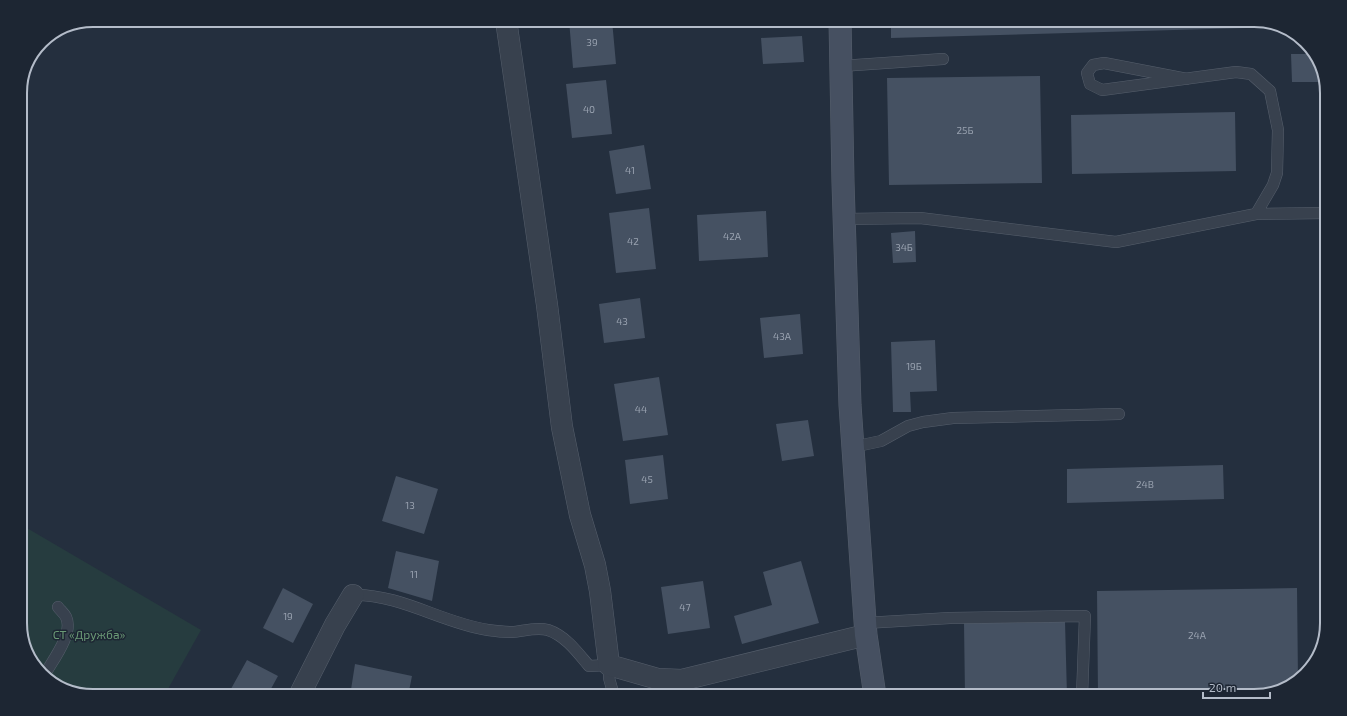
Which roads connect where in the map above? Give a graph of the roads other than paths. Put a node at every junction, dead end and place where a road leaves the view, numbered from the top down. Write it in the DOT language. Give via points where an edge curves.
graph roads {
  1 [pos="507,27"];
  2 [pos="840,27"];
  3 [pos="944,59"];
  4 [pos="841,66"];
  5 [pos="1187,79"];
  6 [pos="1320,212"];
  7 [pos="1256,214"];
  8 [pos="844,219"];
  9 [pos="1119,414"];
  10 [pos="853,447"];
  11 [pos="353,595"];
  12 [pos="58,607"];
  13 [pos="866,629"];
  14 [pos="609,665"];
  15 [pos="47,670"];
  16 [pos="682,680"];
  17 [pos="303,689"];
  18 [pos="612,689"];
  19 [pos="666,689"];
  20 [pos="874,689"];
  21 [pos="1082,689"];
  1 -- 14 [label="street" via="562,426 580,515 595,565"];
  2 -- 4 [label="street"];
  3 -- 4 [label="lane"];
  4 -- 8 [label="street"];
  5 -- 5 [label="lane" via="1102,90 1090,84 1087,73 1093,65 1104,63"];
  5 -- 7 [label="lane" via="1236,72 1251,74 1270,91 1278,130 1277,173"];
  6 -- 7 [label="lane"];
  7 -- 8 [label="lane" via="1116,242 920,218"];
  8 -- 10 [label="street"];
  9 -- 10 [label="lane" via="953,418 908,426 881,441"];
  10 -- 13 [label="street"];
  11 -- 14 [label="lane" via="390,599 487,630 548,630 572,646 589,666"];
  11 -- 17 [label="street"];
  12 -- 15 [label="lane" via="66,617 68,627 65,638"];
  13 -- 16 [label="street"];
  13 -- 20 [label="street"];
  13 -- 21 [label="lane" via="950,618 1085,616"];
  14 -- 16 [label="street" via="658,679"];
  14 -- 18 [label="lane"];
  16 -- 19 [label="lane"];
}
